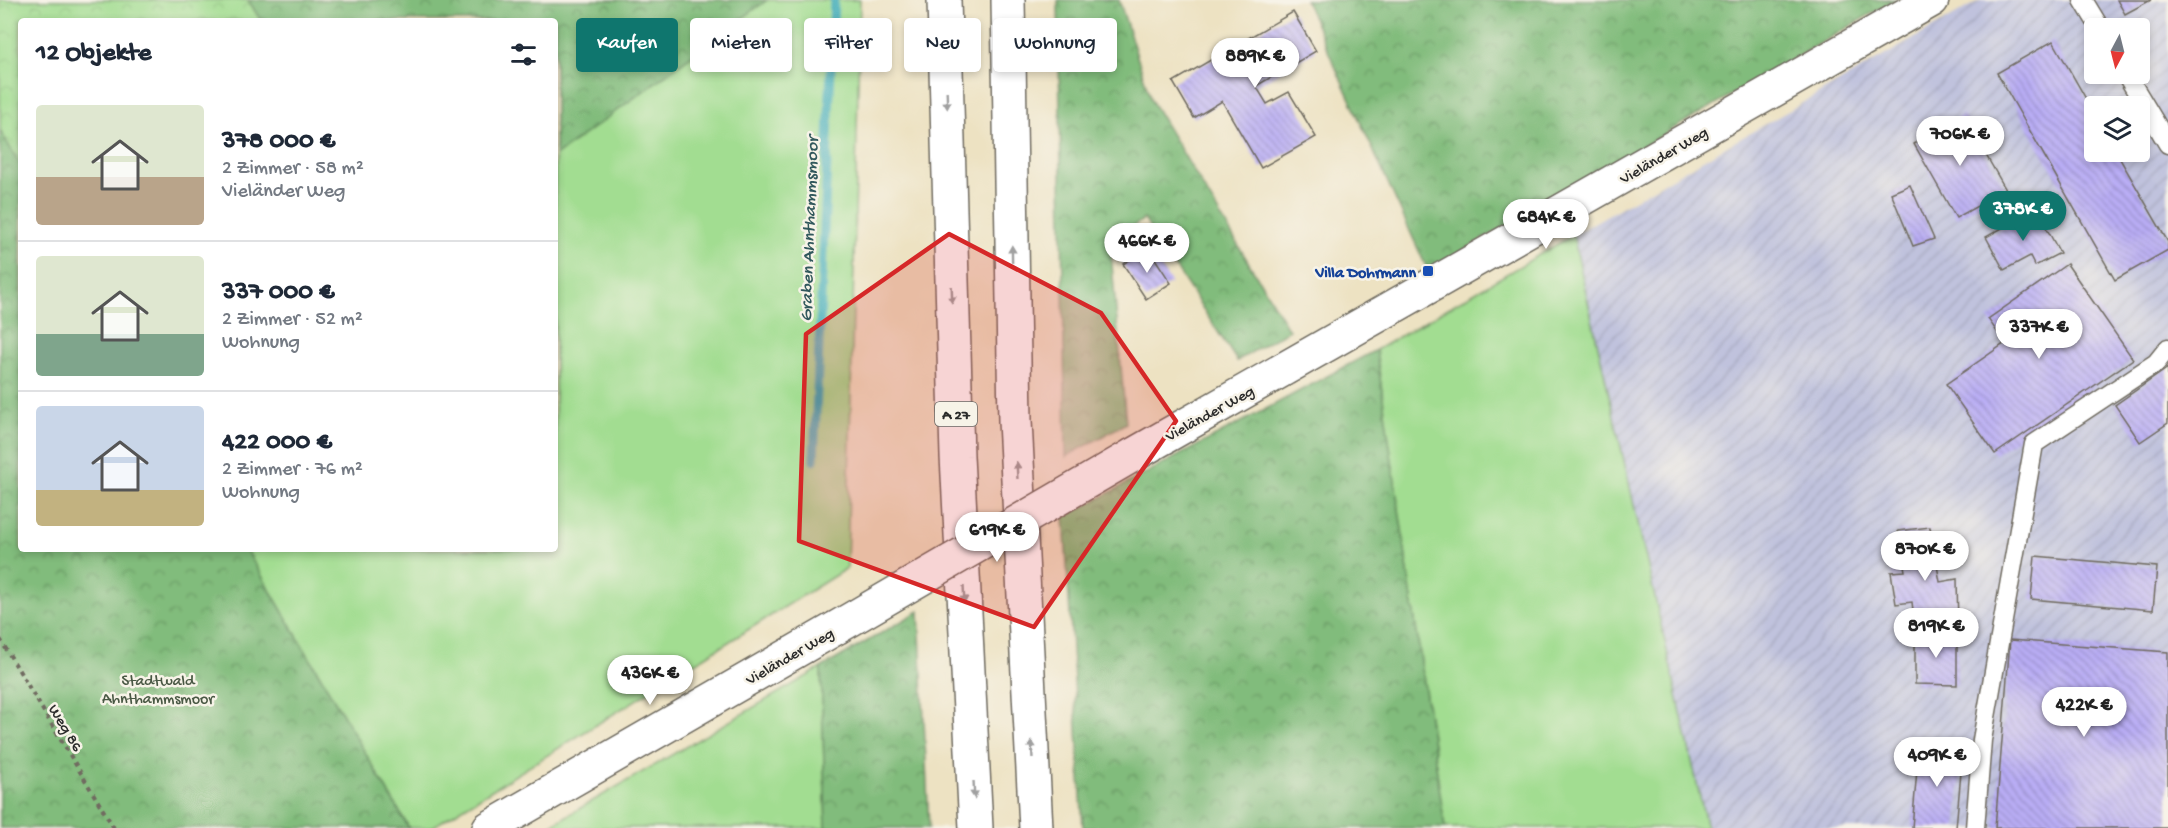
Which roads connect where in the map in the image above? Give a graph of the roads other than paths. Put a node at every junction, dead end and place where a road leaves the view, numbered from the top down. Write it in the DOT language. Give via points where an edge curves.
graph roads {
  1 [pos="944,0"];
  2 [pos="1008,0"];
  3 [pos="1932,0"];
  4 [pos="2083,0"];
  5 [pos="2094,18"];
  6 [pos="2132,84"];
  7 [pos="2168,144"];
  8 [pos="2168,348"];
  9 [pos="489,828"];
  10 [pos="976,828"];
  11 [pos="1036,828"];
  12 [pos="1975,828"];
  1 -- 10 [label="main road, A 27, one-way" via="957,456"];
  11 -- 2 [label="main road, one-way" via="1015,421"];
  3 -- 9 [label="main road, Vieländer Weg, bridge" via="1133,455"];
  4 -- 5 [label="lane"];
  6 -- 7 [label="lane"];
  8 -- 12 [label="lane" via="2156,363 2034,444 1982,740"];
}
